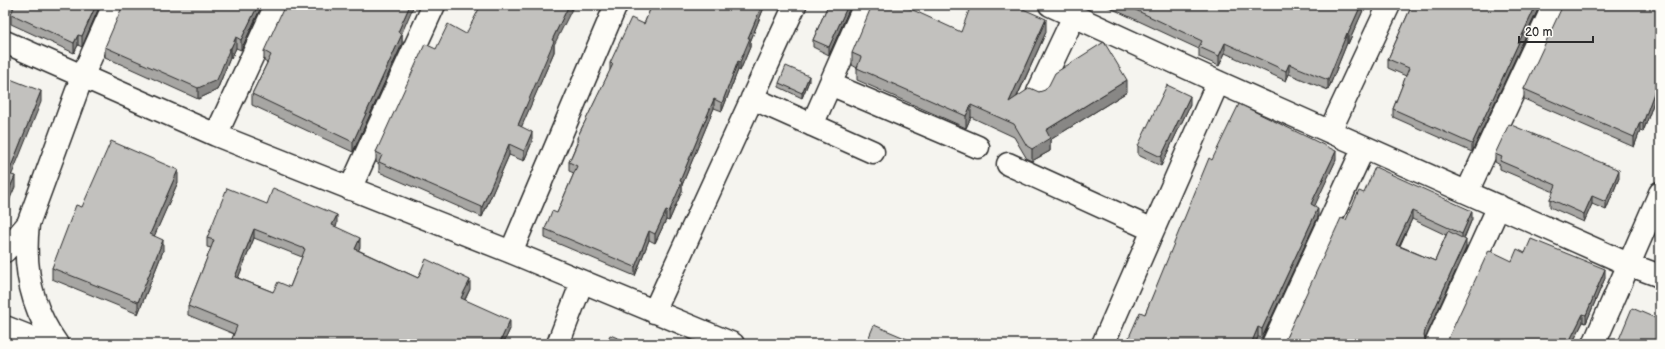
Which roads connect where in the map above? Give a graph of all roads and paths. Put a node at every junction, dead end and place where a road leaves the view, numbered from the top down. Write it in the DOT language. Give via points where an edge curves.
graph roads {
  1 [pos="114,5"];
  2 [pos="276,5"];
  3 [pos="434,5"];
  4 [pos="616,5"];
  5 [pos="794,5"];
  6 [pos="865,5"];
  7 [pos="1050,5"];
  8 [pos="1389,5"];
  9 [pos="1554,5"];
  10 [pos="1074,16"];
  11 [pos="5,42"];
  12 [pos="82,77"];
  13 [pos="1218,82"];
  14 [pos="830,84"];
  15 [pos="1038,92"];
  16 [pos="752,98"];
  17 [pos="812,125"];
  18 [pos="1330,131"];
  19 [pos="216,135"];
  20 [pos="978,147"];
  21 [pos="1364,147"];
  22 [pos="872,152"];
  23 [pos="1008,164"];
  24 [pos="350,189"];
  25 [pos="1468,192"];
  26 [pos="1660,193"];
  27 [pos="1499,206"];
  28 [pos="28,224"];
  29 [pos="1153,230"];
  30 [pos="5,251"];
  31 [pos="511,252"];
  32 [pos="1628,264"];
  33 [pos="1660,276"];
  34 [pos="582,282"];
  35 [pos="654,312"];
  36 [pos="5,327"];
  37 [pos="48,344"];
  38 [pos="57,344"];
  39 [pos="558,344"];
  40 [pos="732,344"];
  41 [pos="1103,344"];
  42 [pos="1273,344"];
  43 [pos="1436,344"];
  44 [pos="1594,344"];
  1 -- 12 [label="street"];
  2 -- 19 [label="street"];
  3 -- 24 [label="street"];
  4 -- 31 [label="street"];
  5 -- 16 [label="street"];
  6 -- 14 [label="street"];
  7 -- 10 [label="street"];
  8 -- 18 [label="street"];
  9 -- 25 [label="street"];
  10 -- 13 [label="street"];
  10 -- 15 [label="street"];
  11 -- 12 [label="street"];
  12 -- 19 [label="street"];
  12 -- 28 [label="street"];
  13 -- 18 [label="street"];
  13 -- 29 [label="street"];
  14 -- 17 [label="street"];
  14 -- 20 [label="street"];
  16 -- 17 [label="street"];
  16 -- 35 [label="street"];
  17 -- 22 [label="street"];
  18 -- 21 [label="street"];
  19 -- 24 [label="street"];
  21 -- 25 [label="street"];
  21 -- 42 [label="street"];
  23 -- 29 [label="street"];
  24 -- 31 [label="street"];
  25 -- 27 [label="street"];
  26 -- 32 [label="street"];
  27 -- 32 [label="street"];
  27 -- 43 [label="street"];
  28 -- 30 [label="street"];
  28 -- 38 [label="street" via="26,243 33,299 40,317"];
  29 -- 41 [label="street"];
  31 -- 34 [label="street"];
  32 -- 33 [label="street"];
  32 -- 44 [label="street"];
  34 -- 35 [label="street"];
  34 -- 39 [label="street"];
  35 -- 40 [label="street"];
  36 -- 37 [label="street"];
}
